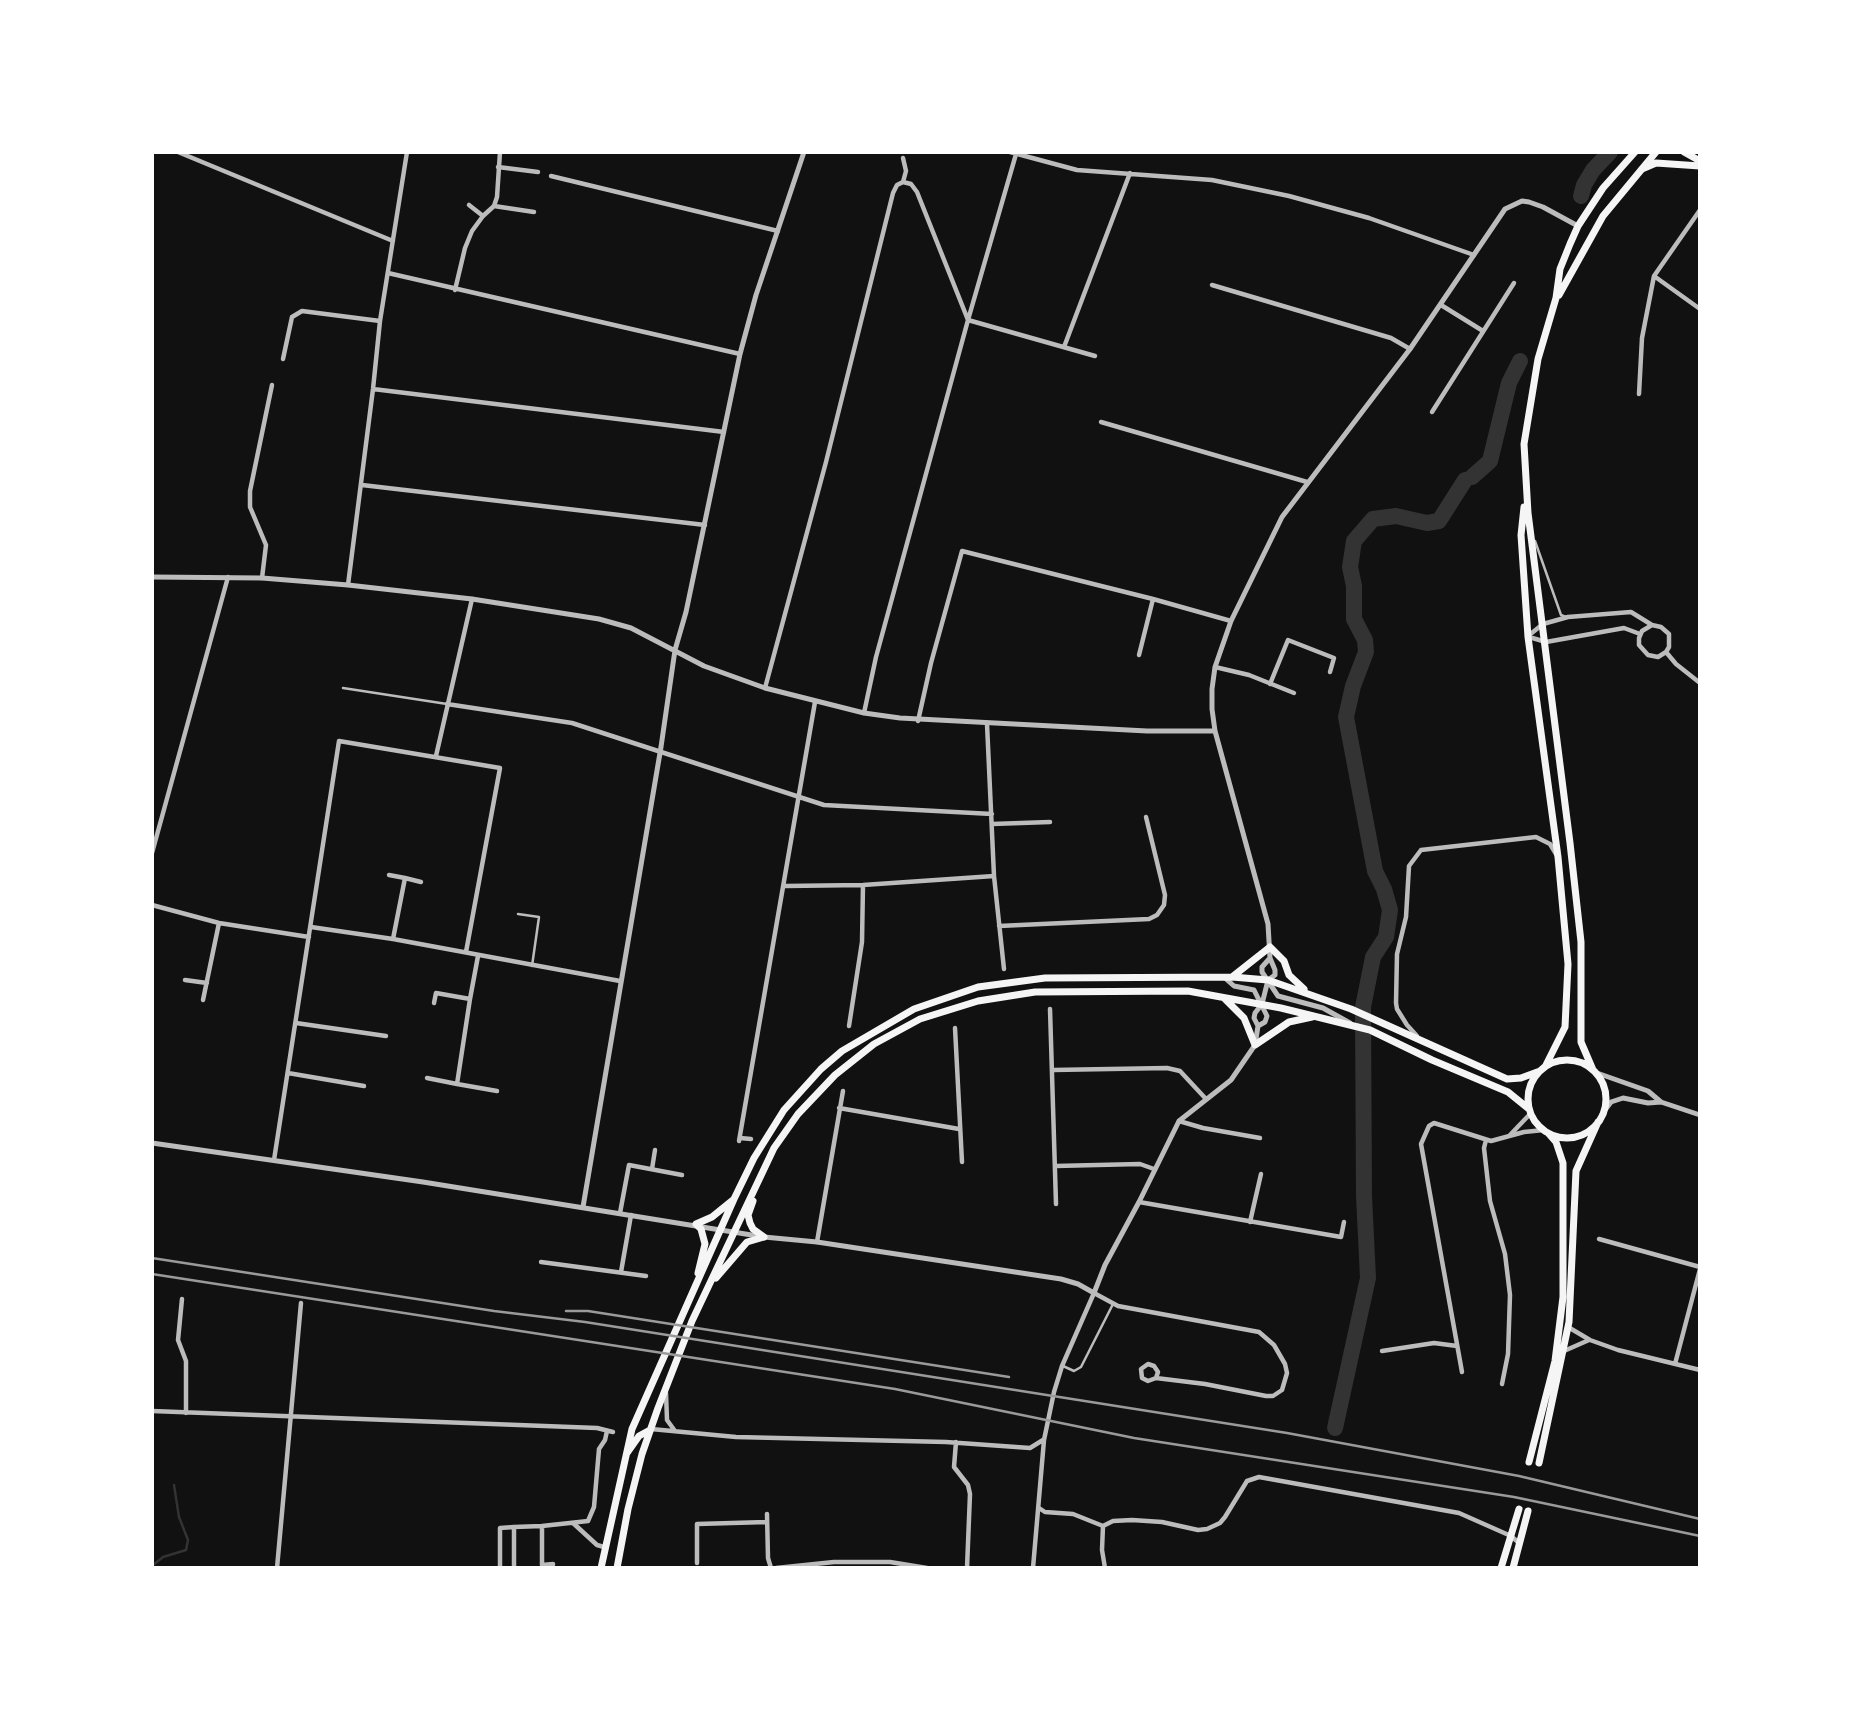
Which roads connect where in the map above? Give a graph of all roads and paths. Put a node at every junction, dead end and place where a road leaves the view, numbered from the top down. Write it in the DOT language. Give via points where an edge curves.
graph roads {
  1 [pos="178,152"];
  2 [pos="407,152"];
  3 [pos="500,152"];
  4 [pos="804,152"];
  5 [pos="1635,152"];
  6 [pos="1656,152"];
  7 [pos="1684,152"];
  8 [pos="1013,153"];
  9 [pos="903,158"];
  10 [pos="1700,164"];
  11 [pos="498,167"];
  12 [pos="1638,171"];
  13 [pos="538,172"];
  14 [pos="1130,173"];
  15 [pos="551,176"];
  16 [pos="903,182"];
  17 [pos="469,205"];
  18 [pos="494,206"];
  19 [pos="1700,210"];
  20 [pos="534,212"];
  21 [pos="483,216"];
  22 [pos="1603,216"];
  23 [pos="1578,226"];
  24 [pos="779,231"];
  25 [pos="393,241"];
  26 [pos="1474,255"];
  27 [pos="388,273"];
  28 [pos="1654,276"];
  29 [pos="1514,282"];
  30 [pos="1212,285"];
  31 [pos="455,289"];
  32 [pos="1556,298"];
  33 [pos="1441,305"];
  34 [pos="1700,309"];
  35 [pos="968,320"];
  36 [pos="380,321"];
  37 [pos="1483,331"];
  38 [pos="1064,347"];
  39 [pos="1410,349"];
  40 [pos="740,354"];
  41 [pos="1095,356"];
  42 [pos="282,359"];
  43 [pos="272,385"];
  44 [pos="373,389"];
  45 [pos="1639,394"];
  46 [pos="1432,412"];
  47 [pos="1101,422"];
  48 [pos="723,432"];
  49 [pos="1307,482"];
  50 [pos="1526,484"];
  51 [pos="362,485"];
  52 [pos="705,525"];
  53 [pos="1530,528"];
  54 [pos="152,577"];
  55 [pos="228,577"];
  56 [pos="262,578"];
  57 [pos="348,585"];
  58 [pos="472,599"];
  59 [pos="1153,599"];
  60 [pos="1568,617"];
  61 [pos="1231,621"];
  62 [pos="1543,624"];
  63 [pos="1652,625"];
  64 [pos="1640,634"];
  65 [pos="1528,637"];
  66 [pos="1545,642"];
  67 [pos="675,650"];
  68 [pos="1666,652"];
  69 [pos="1139,655"];
  70 [pos="1215,667"];
  71 [pos="1330,672"];
  72 [pos="1700,683"];
  73 [pos="1270,684"];
  74 [pos="343,688"];
  75 [pos="765,688"];
  76 [pos="1294,693"];
  77 [pos="815,702"];
  78 [pos="447,704"];
  79 [pos="864,713"];
  80 [pos="918,721"];
  81 [pos="986,724"];
  82 [pos="1215,731"];
  83 [pos="660,751"];
  84 [pos="436,756"];
  85 [pos="799,799"];
  86 [pos="992,814"];
  87 [pos="1146,817"];
  88 [pos="1050,822"];
  89 [pos="992,824"];
  90 [pos="152,853"];
  91 [pos="1559,857"];
  92 [pos="389,875"];
  93 [pos="994,876"];
  94 [pos="405,878"];
  95 [pos="421,882"];
  96 [pos="863,885"];
  97 [pos="785,886"];
  98 [pos="152,905"];
  99 [pos="518,914"];
  100 [pos="219,923"];
  101 [pos="999,926"];
  102 [pos="311,927"];
  103 [pos="309,937"];
  104 [pos="393,939"];
  105 [pos="1270,947"];
  106 [pos="466,952"];
  107 [pos="478,956"];
  108 [pos="1270,958"];
  109 [pos="532,966"];
  110 [pos="1004,969"];
  111 [pos="1228,978"];
  112 [pos="185,980"];
  113 [pos="1268,980"];
  114 [pos="620,981"];
  115 [pos="207,983"];
  116 [pos="1307,992"];
  117 [pos="1222,997"];
  118 [pos="470,999"];
  119 [pos="203,1000"];
  120 [pos="434,1003"];
  121 [pos="1262,1004"];
  122 [pos="1050,1009"];
  123 [pos="1315,1016"];
  124 [pos="296,1023"];
  125 [pos="849,1026"];
  126 [pos="1258,1026"];
  127 [pos="1356,1026"];
  128 [pos="955,1028"];
  129 [pos="386,1036"];
  130 [pos="1423,1042"];
  131 [pos="1255,1045"];
  132 [pos="1543,1068"];
  133 [pos="1053,1070"];
  134 [pos="1595,1072"];
  135 [pos="288,1073"];
  136 [pos="426,1078"];
  137 [pos="457,1084"];
  138 [pos="364,1086"];
  139 [pos="497,1091"];
  140 [pos="843,1091"];
  141 [pos="1206,1099"];
  142 [pos="1661,1102"];
  143 [pos="839,1108"];
  144 [pos="1530,1111"];
  145 [pos="1700,1115"];
  146 [pos="1600,1118"];
  147 [pos="1179,1121"];
  148 [pos="959,1129"];
  149 [pos="1547,1132"];
  150 [pos="1510,1136"];
  151 [pos="1260,1138"];
  152 [pos="751,1139"];
  153 [pos="1486,1140"];
  154 [pos="152,1143"];
  155 [pos="655,1150"];
  156 [pos="274,1160"];
  157 [pos="962,1162"];
  158 [pos="1055,1166"];
  159 [pos="652,1169"];
  160 [pos="1154,1169"];
  161 [pos="1261,1174"];
  162 [pos="682,1175"];
  163 [pos="759,1180"];
  164 [pos="734,1199"];
  165 [pos="1139,1202"];
  166 [pos="1056,1204"];
  167 [pos="583,1207"];
  168 [pos="620,1213"];
  169 [pos="631,1215"];
  170 [pos="1250,1222"];
  171 [pos="1344,1222"];
  172 [pos="696,1224"];
  173 [pos="721,1229"];
  174 [pos="734,1231"];
  175 [pos="764,1237"];
  176 [pos="1599,1239"];
  177 [pos="817,1242"];
  178 [pos="541,1262"];
  179 [pos="1700,1268"];
  180 [pos="621,1272"];
  181 [pos="646,1276"];
  182 [pos="706,1293"];
  183 [pos="1094,1293"];
  184 [pos="691,1297"];
  185 [pos="182,1299"];
  186 [pos="302,1303"];
  187 [pos="1113,1304"];
  188 [pos="1568,1327"];
  189 [pos="1590,1340"];
  190 [pos="1457,1346"];
  191 [pos="1382,1351"];
  192 [pos="1564,1352"];
  193 [pos="1675,1364"];
  194 [pos="1062,1366"];
  195 [pos="1700,1370"];
  196 [pos="1462,1372"];
  197 [pos="1156,1378"];
  198 [pos="1502,1384"];
  199 [pos="666,1389"];
  200 [pos="152,1411"];
  201 [pos="186,1413"];
  202 [pos="291,1416"];
  203 [pos="651,1429"];
  204 [pos="607,1431"];
  205 [pos="675,1431"];
  206 [pos="613,1432"];
  207 [pos="1044,1440"];
  208 [pos="956,1442"];
  209 [pos="625,1457"];
  210 [pos="1529,1462"];
  211 [pos="1539,1463"];
  212 [pos="1039,1508"];
  213 [pos="1519,1509"];
  214 [pos="1528,1511"];
  215 [pos="767,1514"];
  216 [pos="767,1522"];
  217 [pos="572,1523"];
  218 [pos="542,1525"];
  219 [pos="1103,1526"];
  220 [pos="514,1527"];
  221 [pos="1511,1536"];
  222 [pos="1520,1544"];
  223 [pos="604,1547"];
  224 [pos="697,1563"];
  225 [pos="277,1568"];
  226 [pos="500,1568"];
  227 [pos="514,1568"];
  228 [pos="552,1568"];
  229 [pos="601,1568"];
  230 [pos="617,1568"];
  231 [pos="774,1568"];
  232 [pos="927,1568"];
  233 [pos="967,1568"];
  234 [pos="1033,1568"];
  235 [pos="1105,1568"];
  236 [pos="1501,1568"];
  237 [pos="1513,1568"];
  1 -- 25 [label="street"];
  2 -- 25 [label="street"];
  3 -- 11 [label="street"];
  4 -- 24 [label="street"];
  5 -- 23 [label="main road"];
  6 -- 12 [label="main road"];
  7 -- 10 [label="main road"];
  8 -- 14 [label="street" via="1077,170"];
  8 -- 35 [label="street"];
  9 -- 16 [label="street"];
  10 -- 12 [label="main road" via="1656,163"];
  11 -- 13 [label="street"];
  11 -- 18 [label="street"];
  12 -- 22 [label="main road"];
  14 -- 26 [label="street" via="1212,180 1326,204"];
  14 -- 38 [label="street"];
  15 -- 24 [label="street"];
  16 -- 35 [label="street" via="917,192"];
  16 -- 75 [label="street" via="893,193"];
  17 -- 21 [label="street"];
  18 -- 20 [label="street"];
  18 -- 21 [label="street"];
  19 -- 28 [label="street"];
  21 -- 31 [label="street" via="471,231"];
  22 -- 23 [label="main road"];
  22 -- 32 [label="main road"];
  23 -- 26 [label="street" via="1522,201 1505,209"];
  23 -- 32 [label="main road" via="1560,269"];
  24 -- 40 [label="street"];
  25 -- 27 [label="street"];
  26 -- 33 [label="street"];
  27 -- 31 [label="street"];
  27 -- 36 [label="street"];
  28 -- 34 [label="street"];
  28 -- 45 [label="street" via="1642,338"];
  29 -- 37 [label="street"];
  30 -- 39 [label="street" via="1391,338"];
  31 -- 40 [label="street"];
  32 -- 50 [label="main road" via="1530,403 1524,443"];
  33 -- 37 [label="street"];
  33 -- 39 [label="street"];
  35 -- 38 [label="street"];
  35 -- 79 [label="street"];
  36 -- 42 [label="street" via="302,311 292,317"];
  36 -- 44 [label="street"];
  37 -- 46 [label="street"];
  38 -- 41 [label="street"];
  39 -- 49 [label="street"];
  40 -- 48 [label="street"];
  43 -- 56 [label="street" via="250,491 250,507 266,545"];
  44 -- 48 [label="street"];
  44 -- 51 [label="street"];
  47 -- 49 [label="street"];
  48 -- 52 [label="street"];
  49 -- 61 [label="street" via="1282,517"];
  50 -- 53 [label="main road"];
  50 -- 65 [label="main road" via="1521,535"];
  51 -- 52 [label="street"];
  51 -- 57 [label="street"];
  52 -- 67 [label="street"];
  53 -- 60 [label="lane" via="1561,615"];
  53 -- 62 [label="main road"];
  54 -- 55 [label="street"];
  55 -- 56 [label="street"];
  55 -- 90 [label="street"];
  56 -- 57 [label="street"];
  57 -- 58 [label="street"];
  58 -- 67 [label="street" via="599,619 631,628"];
  58 -- 78 [label="street"];
  59 -- 61 [label="street"];
  59 -- 69 [label="street"];
  59 -- 80 [label="street" via="962,551"];
  60 -- 62 [label="street"];
  60 -- 63 [label="street" via="1631,612"];
  61 -- 70 [label="street"];
  62 -- 65 [label="street"];
  62 -- 66 [label="main road"];
  63 -- 64 [label="street"];
  63 -- 68 [label="street" via="1669,634"];
  64 -- 66 [label="street" via="1624,628"];
  64 -- 68 [label="street" via="1643,653 1658,657"];
  65 -- 66 [label="street"];
  65 -- 91 [label="main road"];
  66 -- 134 [label="main road" via="1581,942 1581,1042"];
  67 -- 75 [label="street" via="715,671"];
  67 -- 83 [label="street"];
  68 -- 72 [label="street"];
  70 -- 73 [label="street"];
  70 -- 82 [label="street"];
  71 -- 73 [label="street" via="1334,658 1288,640"];
  73 -- 76 [label="street"];
  74 -- 78 [label="lane"];
  75 -- 77 [label="street"];
  77 -- 79 [label="street"];
  77 -- 85 [label="street"];
  78 -- 83 [label="street" via="572,723"];
  78 -- 84 [label="street"];
  79 -- 80 [label="street"];
  80 -- 81 [label="street"];
  81 -- 82 [label="street"];
  81 -- 86 [label="street"];
  82 -- 105 [label="street" via="1262,899"];
  83 -- 85 [label="street"];
  83 -- 114 [label="street"];
  84 -- 102 [label="street" via="339,741"];
  84 -- 106 [label="street" via="500,768"];
  85 -- 86 [label="street" via="824,805"];
  85 -- 97 [label="street"];
  86 -- 89 [label="street"];
  87 -- 101 [label="street" via="1165,895 1157,915"];
  88 -- 89 [label="street"];
  89 -- 93 [label="street"];
  91 -- 130 [label="street" via="1550,844 1536,837 1421,850 1409,866 1406,917 1397,954 1396,1003 1409,1028"];
  91 -- 132 [label="main road" via="1569,993 1565,1027"];
  92 -- 94 [label="street"];
  93 -- 96 [label="street"];
  93 -- 101 [label="street"];
  94 -- 95 [label="street"];
  94 -- 104 [label="street"];
  96 -- 97 [label="street"];
  96 -- 125 [label="street" via="862,942"];
  97 -- 152 [label="street" via="740,1140"];
  98 -- 100 [label="street"];
  99 -- 109 [label="lane" via="539,917"];
  100 -- 103 [label="street"];
  100 -- 115 [label="street"];
  101 -- 110 [label="street"];
  102 -- 103 [label="street"];
  102 -- 104 [label="street"];
  103 -- 124 [label="street"];
  104 -- 106 [label="street"];
  105 -- 108 [label="street"];
  105 -- 111 [label="main road"];
  105 -- 116 [label="main road"];
  106 -- 107 [label="street"];
  107 -- 109 [label="street"];
  107 -- 118 [label="street"];
  108 -- 113 [label="street" via="1262,967"];
  108 -- 113 [label="street" via="1276,970"];
  109 -- 114 [label="street"];
  111 -- 113 [label="main road"];
  111 -- 121 [label="street" via="1234,986 1254,990"];
  111 -- 164 [label="main road" via="1045,978 978,987 914,1009 842,1051 821,1069 784,1110"];
  112 -- 115 [label="street"];
  113 -- 116 [label="main road"];
  113 -- 121 [label="street"];
  113 -- 127 [label="street" via="1278,996 1322,1008"];
  114 -- 167 [label="street"];
  115 -- 119 [label="street"];
  116 -- 130 [label="main road"];
  117 -- 121 [label="main road"];
  117 -- 131 [label="main road" via="1244,1018"];
  117 -- 163 [label="main road" via="1162,989 1035,992 978,1001 920,1020 874,1044 835,1075 798,1114"];
  118 -- 120 [label="street" via="436,993"];
  118 -- 137 [label="street"];
  121 -- 123 [label="main road"];
  121 -- 126 [label="street" via="1254,1018"];
  121 -- 126 [label="street" via="1267,1016"];
  122 -- 133 [label="street"];
  123 -- 127 [label="main road"];
  123 -- 131 [label="main road" via="1289,1022"];
  124 -- 129 [label="street"];
  124 -- 135 [label="street"];
  126 -- 131 [label="street"];
  127 -- 144 [label="main road" via="1508,1092"];
  128 -- 148 [label="street"];
  130 -- 132 [label="main road" via="1507,1079"];
  131 -- 141 [label="street" via="1231,1080"];
  132 -- 134 [label="main road" via="1577,1062"];
  132 -- 144 [label="main road" via="1531,1083"];
  133 -- 141 [label="street" via="1167,1068 1180,1071"];
  133 -- 158 [label="street"];
  134 -- 142 [label="street" via="1648,1091"];
  134 -- 146 [label="main road" via="1606,1095"];
  135 -- 138 [label="street"];
  135 -- 156 [label="street"];
  136 -- 137 [label="street"];
  137 -- 139 [label="street"];
  140 -- 143 [label="street"];
  141 -- 147 [label="street"];
  142 -- 145 [label="street"];
  142 -- 146 [label="street" via="1623,1098 1611,1102"];
  143 -- 148 [label="street"];
  143 -- 177 [label="street"];
  144 -- 149 [label="main road"];
  144 -- 150 [label="street"];
  146 -- 149 [label="main road" via="1585,1134 1572,1138"];
  146 -- 188 [label="main road" via="1576,1171"];
  147 -- 151 [label="street"];
  147 -- 160 [label="street"];
  148 -- 157 [label="street"];
  149 -- 150 [label="street"];
  149 -- 210 [label="main road" via="1563,1163 1563,1297 1555,1361"];
  150 -- 153 [label="street"];
  153 -- 190 [label="street" via="1434,1123 1421,1144"];
  153 -- 198 [label="street" via="1490,1200 1505,1254 1510,1295"];
  154 -- 156 [label="street"];
  155 -- 159 [label="street"];
  156 -- 167 [label="street"];
  158 -- 160 [label="street" via="1140,1164"];
  158 -- 166 [label="street"];
  159 -- 162 [label="street"];
  159 -- 168 [label="street" via="629,1165"];
  160 -- 165 [label="street"];
  161 -- 170 [label="street"];
  163 -- 174 [label="main road"];
  163 -- 175 [label="main road" via="748,1215 753,1229"];
  164 -- 172 [label="main road"];
  164 -- 173 [label="main road"];
  165 -- 170 [label="street"];
  165 -- 183 [label="street"];
  167 -- 168 [label="street"];
  168 -- 169 [label="street"];
  169 -- 172 [label="street"];
  169 -- 180 [label="street"];
  170 -- 171 [label="street" via="1341,1237"];
  172 -- 173 [label="street"];
  172 -- 184 [label="main road" via="705,1244"];
  173 -- 174 [label="street"];
  173 -- 184 [label="main road"];
  174 -- 175 [label="street"];
  174 -- 182 [label="main road"];
  175 -- 177 [label="street"];
  175 -- 182 [label="main road" via="741,1248"];
  176 -- 179 [label="street"];
  177 -- 183 [label="street" via="1068,1280"];
  178 -- 180 [label="street"];
  179 -- 193 [label="street"];
  180 -- 181 [label="street"];
  182 -- 199 [label="main road"];
  183 -- 187 [label="street"];
  183 -- 194 [label="street"];
  184 -- 209 [label="main road" via="660,1361"];
  185 -- 201 [label="street" via="178,1340 186,1361"];
  186 -- 202 [label="street"];
  187 -- 194 [label="lane" via="1081,1367"];
  187 -- 197 [label="street" via="1259,1332 1274,1345 1287,1373 1282,1390 1266,1396"];
  188 -- 189 [label="street"];
  188 -- 192 [label="main road"];
  189 -- 192 [label="street"];
  189 -- 193 [label="street"];
  190 -- 191 [label="street" via="1434,1343"];
  190 -- 196 [label="street"];
  192 -- 211 [label="main road"];
  193 -- 195 [label="street"];
  194 -- 207 [label="street"];
  199 -- 203 [label="main road"];
  199 -- 205 [label="street" via="667,1420"];
  200 -- 201 [label="street"];
  201 -- 202 [label="street"];
  202 -- 204 [label="street"];
  202 -- 225 [label="street"];
  203 -- 205 [label="street"];
  203 -- 209 [label="main road" via="639,1436"];
  203 -- 230 [label="main road" via="628,1508"];
  204 -- 206 [label="street"];
  204 -- 217 [label="street" via="599,1449 589,1521"];
  205 -- 208 [label="street" via="736,1437"];
  207 -- 208 [label="street" via="1030,1448"];
  207 -- 212 [label="street"];
  208 -- 233 [label="street" via="954,1467 970,1494"];
  209 -- 223 [label="main road"];
  212 -- 219 [label="street"];
  212 -- 234 [label="street"];
  213 -- 221 [label="main road"];
  214 -- 222 [label="main road"];
  215 -- 216 [label="street"];
  216 -- 224 [label="street" via="697,1524"];
  216 -- 231 [label="street" via="768,1558"];
  217 -- 218 [label="street"];
  217 -- 223 [label="street"];
  218 -- 220 [label="street"];
  218 -- 228 [label="street" via="542,1565 553,1564"];
  219 -- 221 [label="street" via="1132,1520 1207,1529 1225,1517 1247,1481 1259,1477 1459,1513"];
  219 -- 235 [label="street"];
  220 -- 226 [label="street" via="500,1528"];
  220 -- 227 [label="street"];
  221 -- 222 [label="street"];
  221 -- 236 [label="main road"];
  222 -- 237 [label="main road"];
  223 -- 229 [label="main road"];
  231 -- 232 [label="street" via="834,1562"];
}
